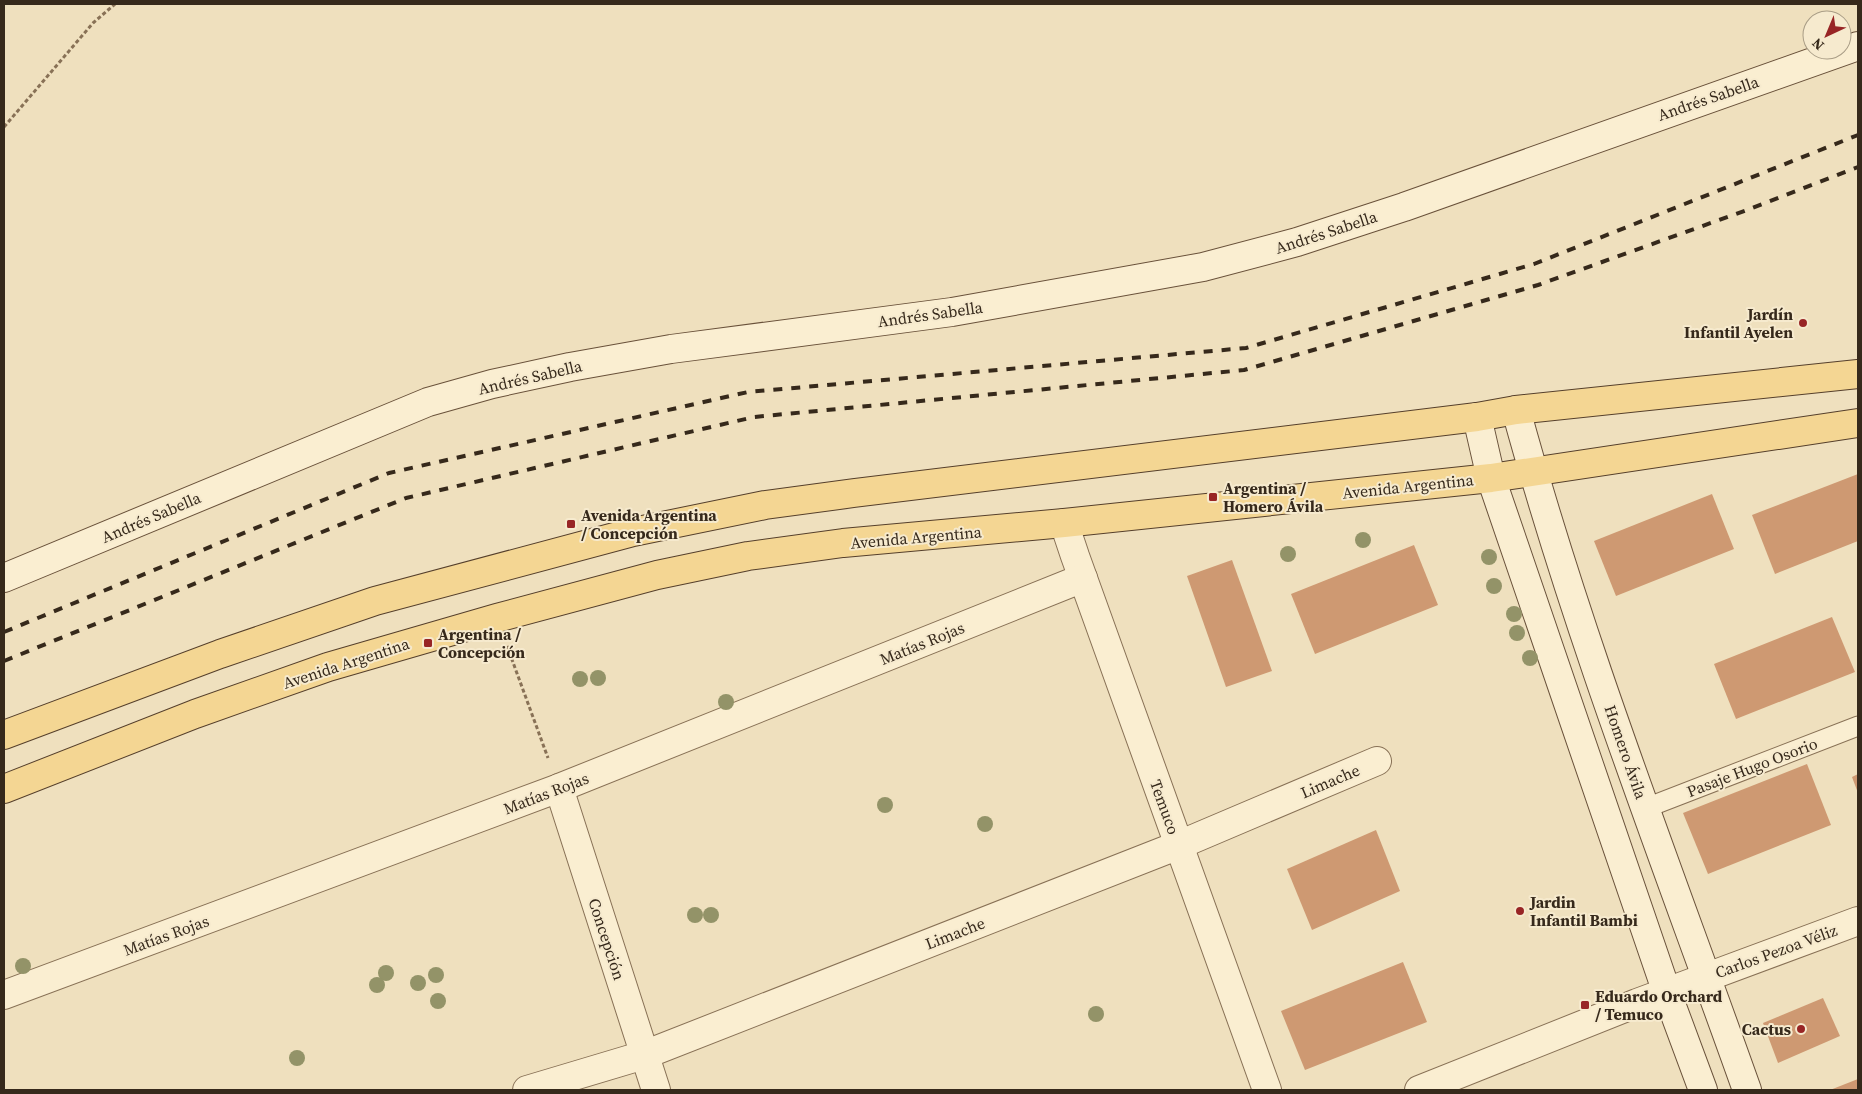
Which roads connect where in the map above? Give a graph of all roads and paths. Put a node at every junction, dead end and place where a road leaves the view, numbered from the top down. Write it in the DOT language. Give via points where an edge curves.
graph roads {
  1 [pos="115,4"];
  2 [pos="1858,46"];
  3 [pos="4,127"];
  4 [pos="1858,374"];
  5 [pos="1516,410"];
  6 [pos="1476,417"];
  7 [pos="1858,423"];
  8 [pos="1533,471"];
  9 [pos="1491,478"];
  10 [pos="1064,523"];
  11 [pos="4,578"];
  12 [pos="1083,578"];
  13 [pos="496,618"];
  14 [pos="1858,726"];
  15 [pos="4,735"];
  16 [pos="1377,761"];
  17 [pos="559,788"];
  18 [pos="4,789"];
  19 [pos="1646,808"];
  20 [pos="1179,845"];
  21 [pos="1858,921"];
  22 [pos="1708,977"];
  23 [pos="1667,993"];
  24 [pos="4,995"];
  25 [pos="644,1055"];
  26 [pos="527,1090"];
  27 [pos="656,1090"];
  28 [pos="1267,1090"];
  29 [pos="1419,1090"];
  30 [pos="1703,1090"];
  31 [pos="1747,1090"];
  1 -- 3 [label="path" via="93,23"];
  2 -- 11 [label="street, Andrés Sabella" via="1404,207 1297,242 1203,267 952,312 671,349 509,380 428,402"];
  4 -- 5 [label="main road"];
  5 -- 6 [label="main road"];
  5 -- 8 [label="street, Homero Ávila"];
  6 -- 9 [label="street"];
  6 -- 15 [label="main road" via="854,492 765,505 633,532 375,601 220,654"];
  7 -- 8 [label="main road, Avenida Argentina"];
  8 -- 9 [label="main road, Avenida Argentina"];
  8 -- 19 [label="street, Homero Ávila" via="1564,573"];
  9 -- 10 [label="main road, Avenida Argentina"];
  9 -- 23 [label="street"];
  10 -- 12 [label="street, Temuco"];
  10 -- 13 [label="main road, Avenida Argentina" via="843,543 748,556 657,575"];
  12 -- 17 [label="street, Matías Rojas"];
  12 -- 20 [label="street, Temuco"];
  13 -- 17 [label="path"];
  13 -- 18 [label="main road, Avenida Argentina" via="328,667 195,714"];
  14 -- 19 [label="lane, Pasaje Hugo Osorio"];
  16 -- 20 [label="street, Limache"];
  17 -- 24 [label="street, Matías Rojas"];
  17 -- 25 [label="street, Concepción"];
  19 -- 22 [label="street, Homero Ávila"];
  20 -- 25 [label="street, Limache"];
  20 -- 28 [label="street, Temuco"];
  21 -- 22 [label="street, Carlos Pezoa Véliz"];
  22 -- 23 [label="street, Carlos Pezoa Véliz"];
  22 -- 31 [label="street, Homero Ávila"];
  23 -- 29 [label="street, Carlos Pezoa Véliz"];
  23 -- 30 [label="street"];
  25 -- 26 [label="street, Limache"];
  25 -- 27 [label="street, Concepción"];
}
